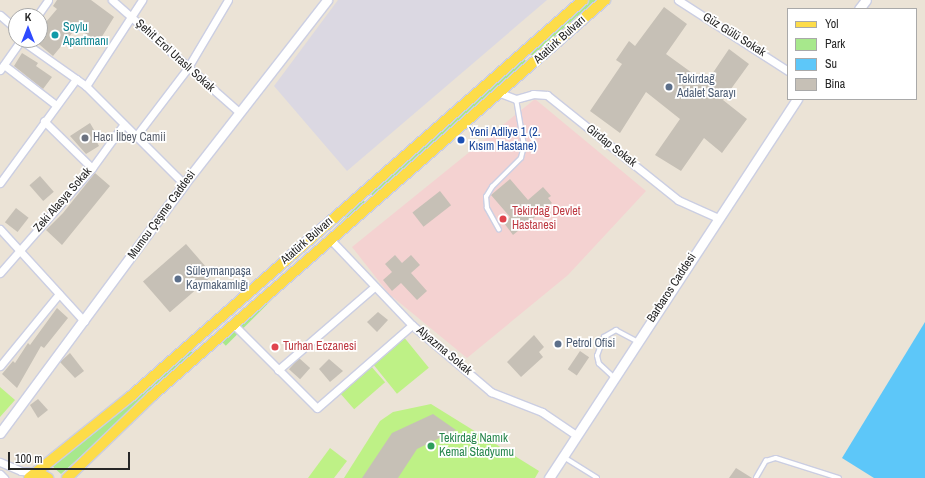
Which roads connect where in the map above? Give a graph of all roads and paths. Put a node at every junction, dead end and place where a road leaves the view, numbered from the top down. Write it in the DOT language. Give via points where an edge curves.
graph roads {
  1 [pos="112,0"];
  2 [pos="142,0"];
  3 [pos="228,0"];
  4 [pos="583,0"];
  5 [pos="605,0"];
  6 [pos="678,0"];
  7 [pos="866,0"];
  8 [pos="324,1"];
  9 [pos="860,8"];
  10 [pos="0,15"];
  11 [pos="132,17"];
  12 [pos="8,22"];
  13 [pos="16,48"];
  14 [pos="32,48"];
  15 [pos="2,68"];
  16 [pos="188,69"];
  17 [pos="787,71"];
  18 [pos="76,79"];
  19 [pos="86,86"];
  20 [pos="500,93"];
  21 [pos="516,99"];
  22 [pos="796,100"];
  23 [pos="56,105"];
  24 [pos="239,112"];
  25 [pos="44,121"];
  26 [pos="124,124"];
  27 [pos="136,136"];
  28 [pos="92,168"];
  29 [pos="0,183"];
  30 [pos="184,184"];
  31 [pos="718,218"];
  32 [pos="0,229"];
  33 [pos="499,230"];
  34 [pos="331,240"];
  35 [pos="20,250"];
  36 [pos="0,273"];
  37 [pos="374,287"];
  38 [pos="60,294"];
  39 [pos="84,321"];
  40 [pos="234,325"];
  41 [pos="412,325"];
  42 [pos="637,341"];
  43 [pos="0,366"];
  44 [pos="278,370"];
  45 [pos="613,377"];
  46 [pos="0,433"];
  47 [pos="576,435"];
  48 [pos="563,456"];
  49 [pos="0,462"];
  50 [pos="0,474"];
  51 [pos="33,475"];
  52 [pos="4,478"];
  53 [pos="48,478"];
  54 [pos="67,478"];
  55 [pos="549,478"];
  56 [pos="597,478"];
  57 [pos="756,478"];
  58 [pos="839,478"];
  1 -- 11 [label="street, Şehit Erol Uraslı Sokak"];
  2 -- 11 [label="street"];
  3 -- 16 [label="street"];
  4 -- 51 [label="main road, Atatürk Bulvarı" via="131,396"];
  5 -- 20 [label="main road, Atatürk Bulvarı"];
  6 -- 17 [label="street, Güz Gülü Sokak"];
  7 -- 9 [label="street"];
  8 -- 24 [label="street, Mumcu Çeşme Caddesi"];
  10 -- 12 [label="street"];
  11 -- 16 [label="street, Şehit Erol Uraslı Sokak"];
  11 -- 19 [label="street"];
  13 -- 15 [label="street"];
  14 -- 18 [label="street"];
  15 -- 23 [label="street"];
  16 -- 24 [label="street, Şehit Erol Uraslı Sokak"];
  16 -- 27 [label="street"];
  18 -- 19 [label="street"];
  18 -- 23 [label="street"];
  19 -- 26 [label="street"];
  20 -- 21 [label="street"];
  20 -- 34 [label="main road, Atatürk Bulvarı"];
  21 -- 31 [label="street, Girdap Sokak" via="532,94 547,95 678,200"];
  21 -- 33 [label="lane" via="524,146 521,158 492,187 486,197 487,208"];
  22 -- 31 [label="street, Barbaros Caddesi"];
  23 -- 25 [label="street"];
  24 -- 30 [label="street, Mumcu Çeşme Caddesi"];
  25 -- 28 [label="street"];
  25 -- 29 [label="street"];
  26 -- 27 [label="street"];
  26 -- 28 [label="street, Zeki Alasya Sokak"];
  27 -- 30 [label="street"];
  28 -- 35 [label="street, Zeki Alasya Sokak"];
  30 -- 39 [label="street, Mumcu Çeşme Caddesi"];
  31 -- 42 [label="street, Barbaros Caddesi"];
  32 -- 35 [label="street"];
  34 -- 37 [label="street, Alyazma Sokak"];
  34 -- 40 [label="main road, Atatürk Bulvarı"];
  35 -- 36 [label="street, Zeki Alasya Sokak"];
  35 -- 38 [label="street"];
  37 -- 41 [label="street, Alyazma Sokak"];
  37 -- 44 [label="street"];
  38 -- 39 [label="street"];
  38 -- 43 [label="street"];
  39 -- 46 [label="street, Mumcu Çeşme Caddesi"];
  40 -- 44 [label="street"];
  40 -- 54 [label="main road, Atatürk Bulvarı" via="123,422"];
  41 -- 44 [label="street" via="318,408"];
  41 -- 47 [label="street, Alyazma Sokak" via="491,392 542,412"];
  42 -- 45 [label="street, Barbaros Caddesi"];
  42 -- 45 [label="lane" via="616,330 604,337 597,356 599,364"];
  45 -- 47 [label="street, Barbaros Caddesi"];
  47 -- 48 [label="street, Barbaros Caddesi"];
  48 -- 55 [label="street, Barbaros Caddesi"];
  48 -- 56 [label="lane"];
  49 -- 51 [label="street"];
  50 -- 52 [label="street"];
  51 -- 53 [label="main road"];
  57 -- 58 [label="lane" via="766,461 776,458"];
}
